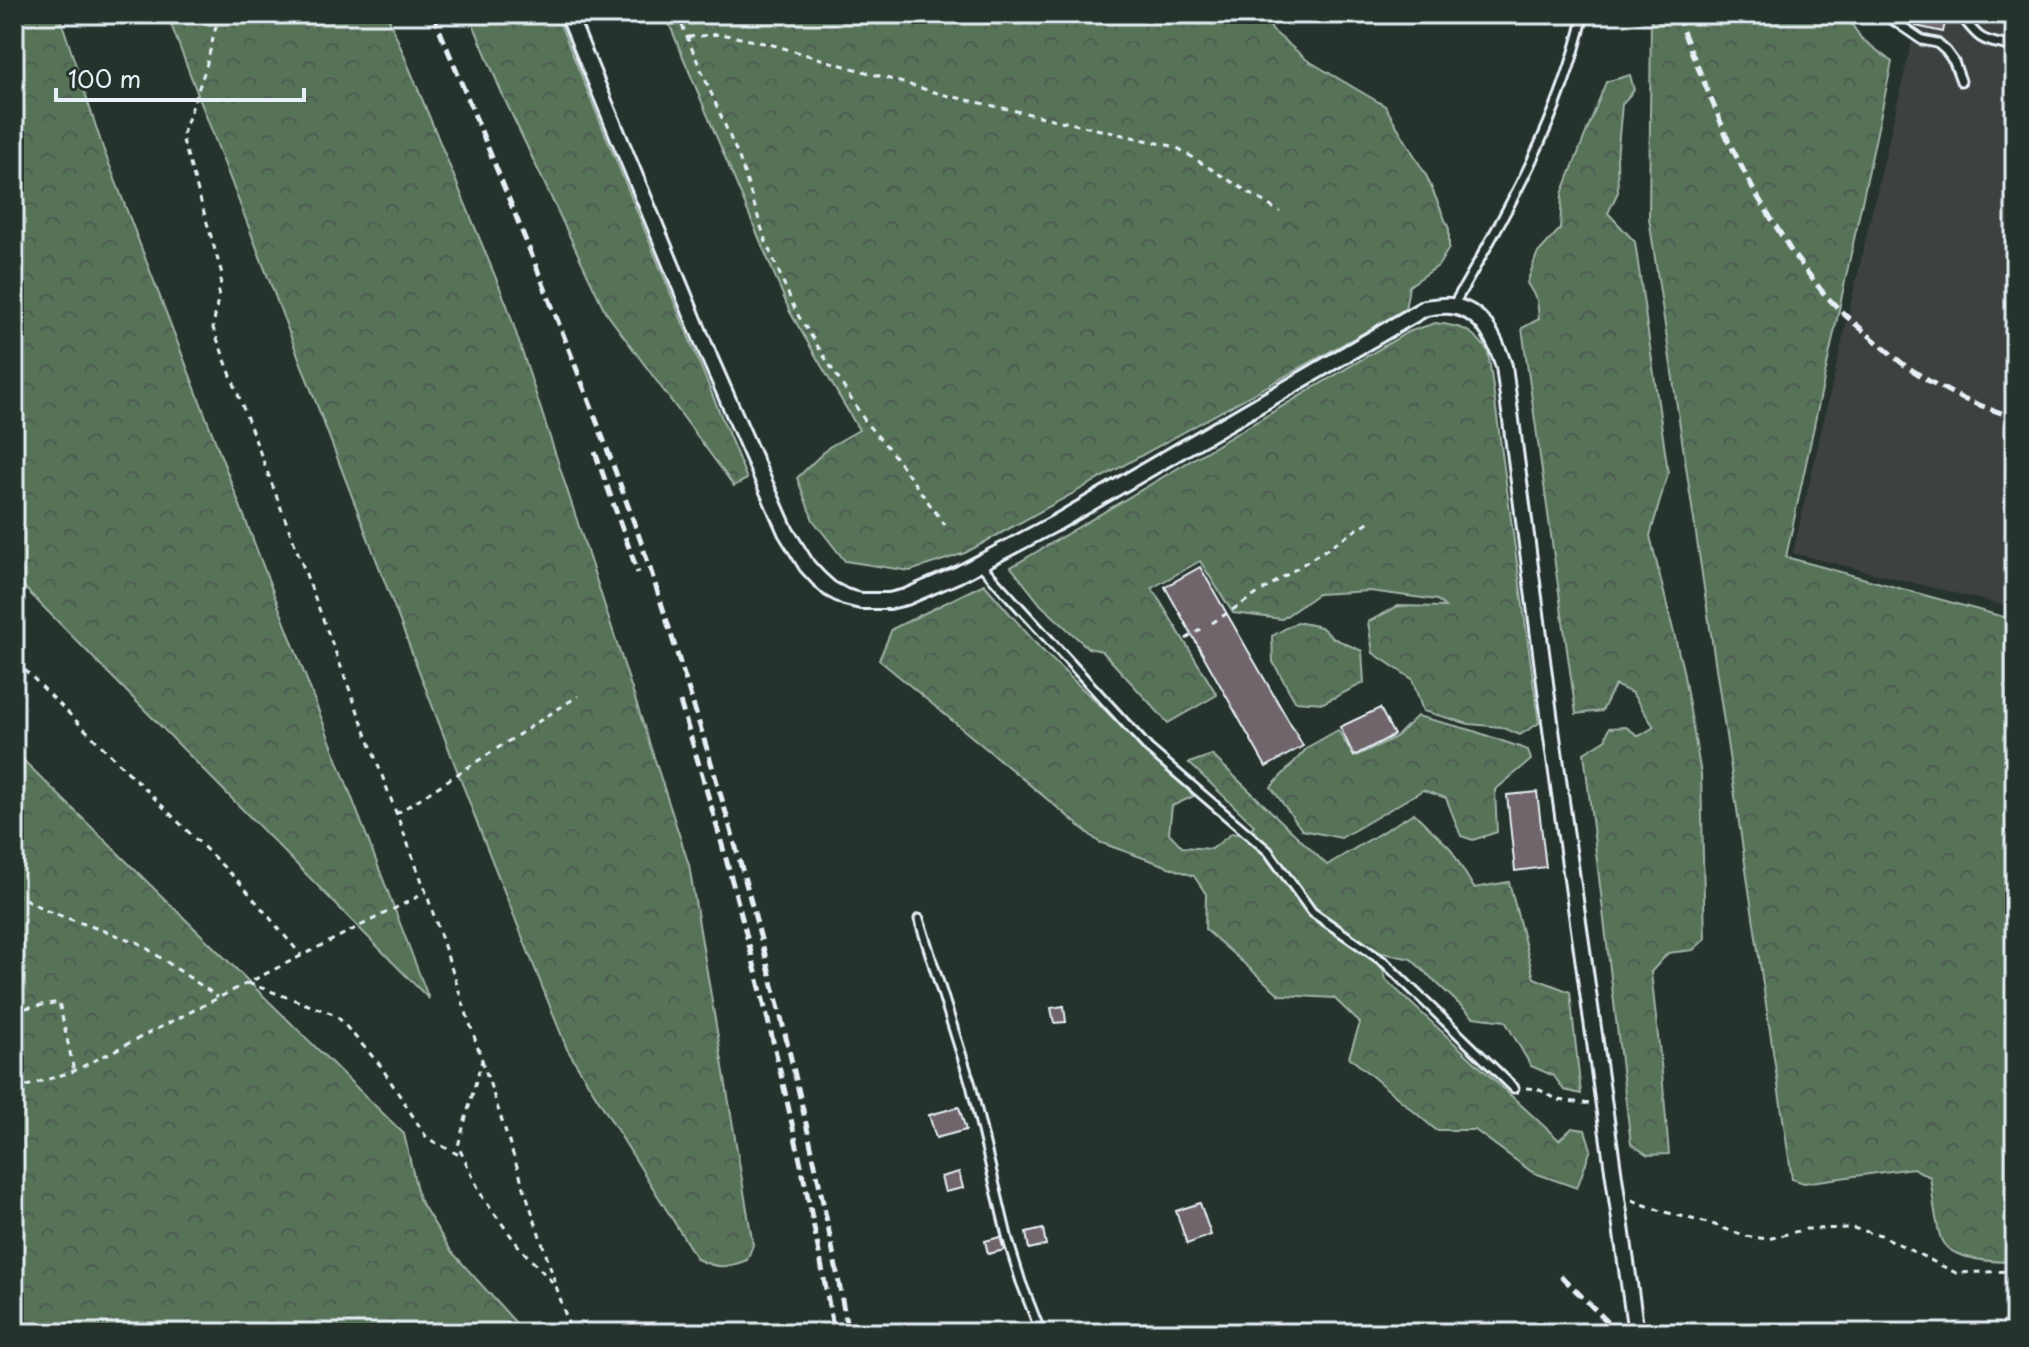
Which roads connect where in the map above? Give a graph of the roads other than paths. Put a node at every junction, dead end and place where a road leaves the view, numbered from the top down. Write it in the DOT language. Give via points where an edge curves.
graph roads {
  1 [pos="568,14"];
  2 [pos="1584,14"];
  3 [pos="1887,14"];
  4 [pos="1960,14"];
  5 [pos="2015,47"];
  6 [pos="1961,81"];
  7 [pos="1453,306"];
  8 [pos="979,563"];
  9 [pos="919,919"];
  10 [pos="1514,1088"];
  11 [pos="1041,1333"];
  12 [pos="1636,1333"];
  1 -- 8 [label="street" via="753,461 807,566 838,593 876,602 906,597"];
  2 -- 7 [label="lane" via="1567,77 1530,167"];
  3 -- 6 [label="lane" via="1946,51"];
  4 -- 5 [label="lane" via="1978,37"];
  7 -- 8 [label="street" via="1425,308"];
  7 -- 12 [label="street" via="1481,320 1504,366"];
  8 -- 10 [label="lane" via="1149,749 1268,851 1312,912 1384,962"];
  9 -- 11 [label="lane" via="971,1085 1008,1240"];
}
